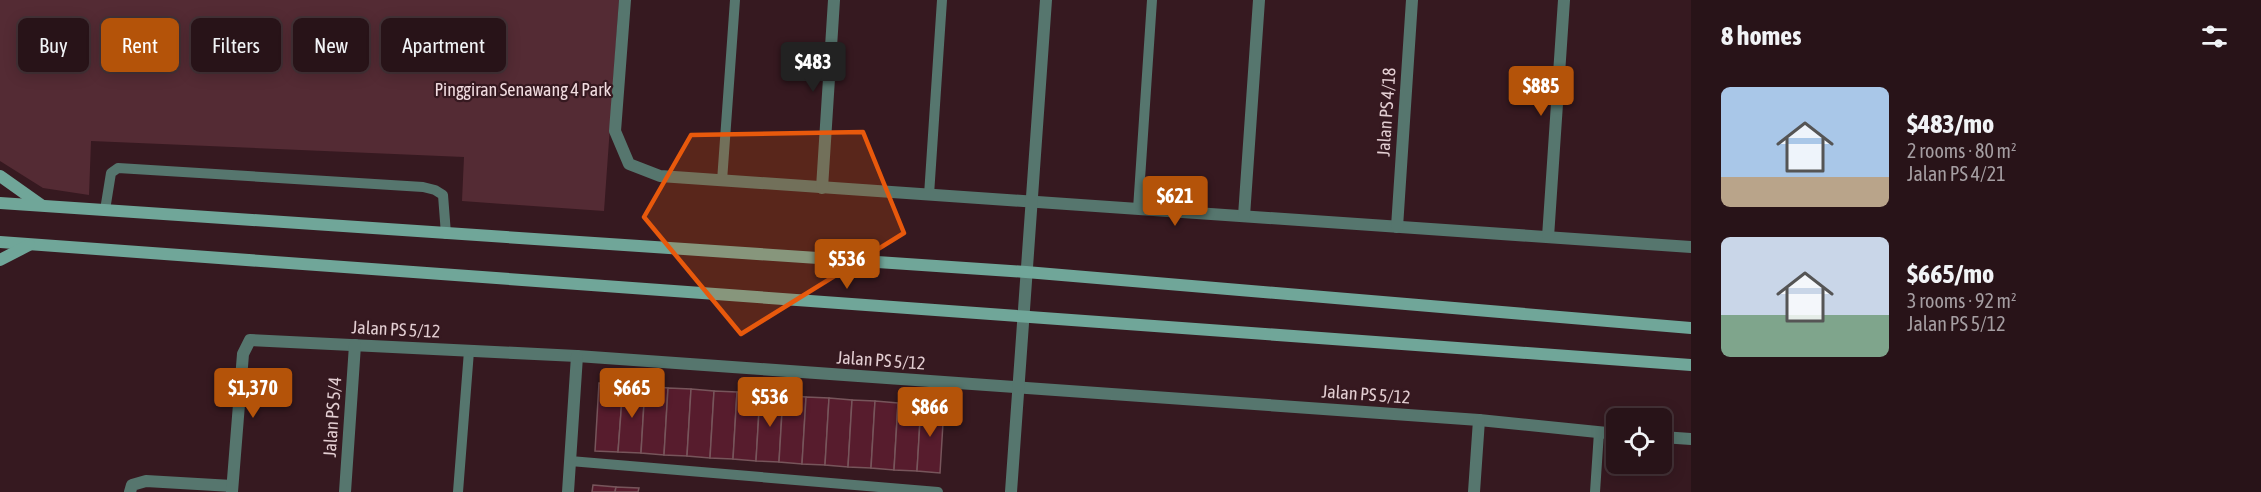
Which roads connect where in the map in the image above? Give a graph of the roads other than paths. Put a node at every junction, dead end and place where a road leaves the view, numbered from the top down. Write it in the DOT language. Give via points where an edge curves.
graph roads {
  1 [pos="625,0"];
  2 [pos="735,0"];
  3 [pos="834,0"];
  4 [pos="942,0"];
  5 [pos="1046,0"];
  6 [pos="1152,0"];
  7 [pos="1259,0"];
  8 [pos="1412,0"];
  9 [pos="1564,0"];
  10 [pos="0,176"];
  11 [pos="722,181"];
  12 [pos="822,188"];
  13 [pos="929,195"];
  14 [pos="1032,202"];
  15 [pos="0,203"];
  16 [pos="43,206"];
  17 [pos="1138,209"];
  18 [pos="105,210"];
  19 [pos="1244,216"];
  20 [pos="1397,227"];
  21 [pos="446,234"];
  22 [pos="1548,237"];
  23 [pos="0,242"];
  24 [pos="30,244"];
  25 [pos="1691,247"];
  26 [pos="0,260"];
  27 [pos="1026,272"];
  28 [pos="1023,318"];
  29 [pos="1691,328"];
  30 [pos="355,345"];
  31 [pos="469,351"];
  32 [pos="577,356"];
  33 [pos="1691,365"];
  34 [pos="1018,388"];
  35 [pos="1479,420"];
  36 [pos="1599,432"];
  37 [pos="1606,433"];
  38 [pos="1672,438"];
  39 [pos="1691,439"];
  40 [pos="570,461"];
  41 [pos="232,489"];
  42 [pos="130,492"];
  43 [pos="345,492"];
  44 [pos="458,492"];
  45 [pos="568,492"];
  46 [pos="938,492"];
  47 [pos="1011,492"];
  48 [pos="1474,492"];
  49 [pos="1595,492"];
  1 -- 11 [label="street" via="615,131 629,164 660,177"];
  2 -- 11 [label="lane"];
  3 -- 12 [label="street"];
  4 -- 13 [label="lane"];
  5 -- 14 [label="street"];
  6 -- 17 [label="lane"];
  7 -- 19 [label="street"];
  8 -- 20 [label="street, Jalan PS 4/18"];
  9 -- 22 [label="street"];
  10 -- 16 [label="street"];
  11 -- 12 [label="street"];
  12 -- 13 [label="street"];
  13 -- 14 [label="street"];
  14 -- 17 [label="street"];
  14 -- 27 [label="street"];
  15 -- 16 [label="street"];
  16 -- 18 [label="street"];
  17 -- 19 [label="street"];
  18 -- 21 [label="street"];
  18 -- 21 [label="lane" via="111,173 118,168 423,187 443,195"];
  19 -- 20 [label="street"];
  20 -- 22 [label="street"];
  21 -- 27 [label="street"];
  22 -- 25 [label="street"];
  23 -- 24 [label="street"];
  24 -- 26 [label="street"];
  24 -- 28 [label="street"];
  27 -- 28 [label="street"];
  27 -- 29 [label="street"];
  28 -- 33 [label="street"];
  28 -- 34 [label="street"];
  30 -- 31 [label="street, Jalan PS 5/12"];
  30 -- 41 [label="street, Jalan PS 5/12" via="249,340 243,354"];
  30 -- 43 [label="street, Jalan PS 5/4"];
  31 -- 32 [label="street, Jalan PS 5/12"];
  31 -- 44 [label="lane"];
  32 -- 34 [label="street, Jalan PS 5/12"];
  32 -- 40 [label="street"];
  34 -- 35 [label="street, Jalan PS 5/12"];
  34 -- 47 [label="street"];
  35 -- 36 [label="street, Jalan PS 5/12"];
  35 -- 48 [label="street"];
  36 -- 37 [label="street, Jalan PS 5/12"];
  36 -- 49 [label="lane"];
  38 -- 39 [label="street"];
  40 -- 45 [label="street"];
  40 -- 46 [label="lane"];
  41 -- 42 [label="street" via="146,481 132,485"];
}
